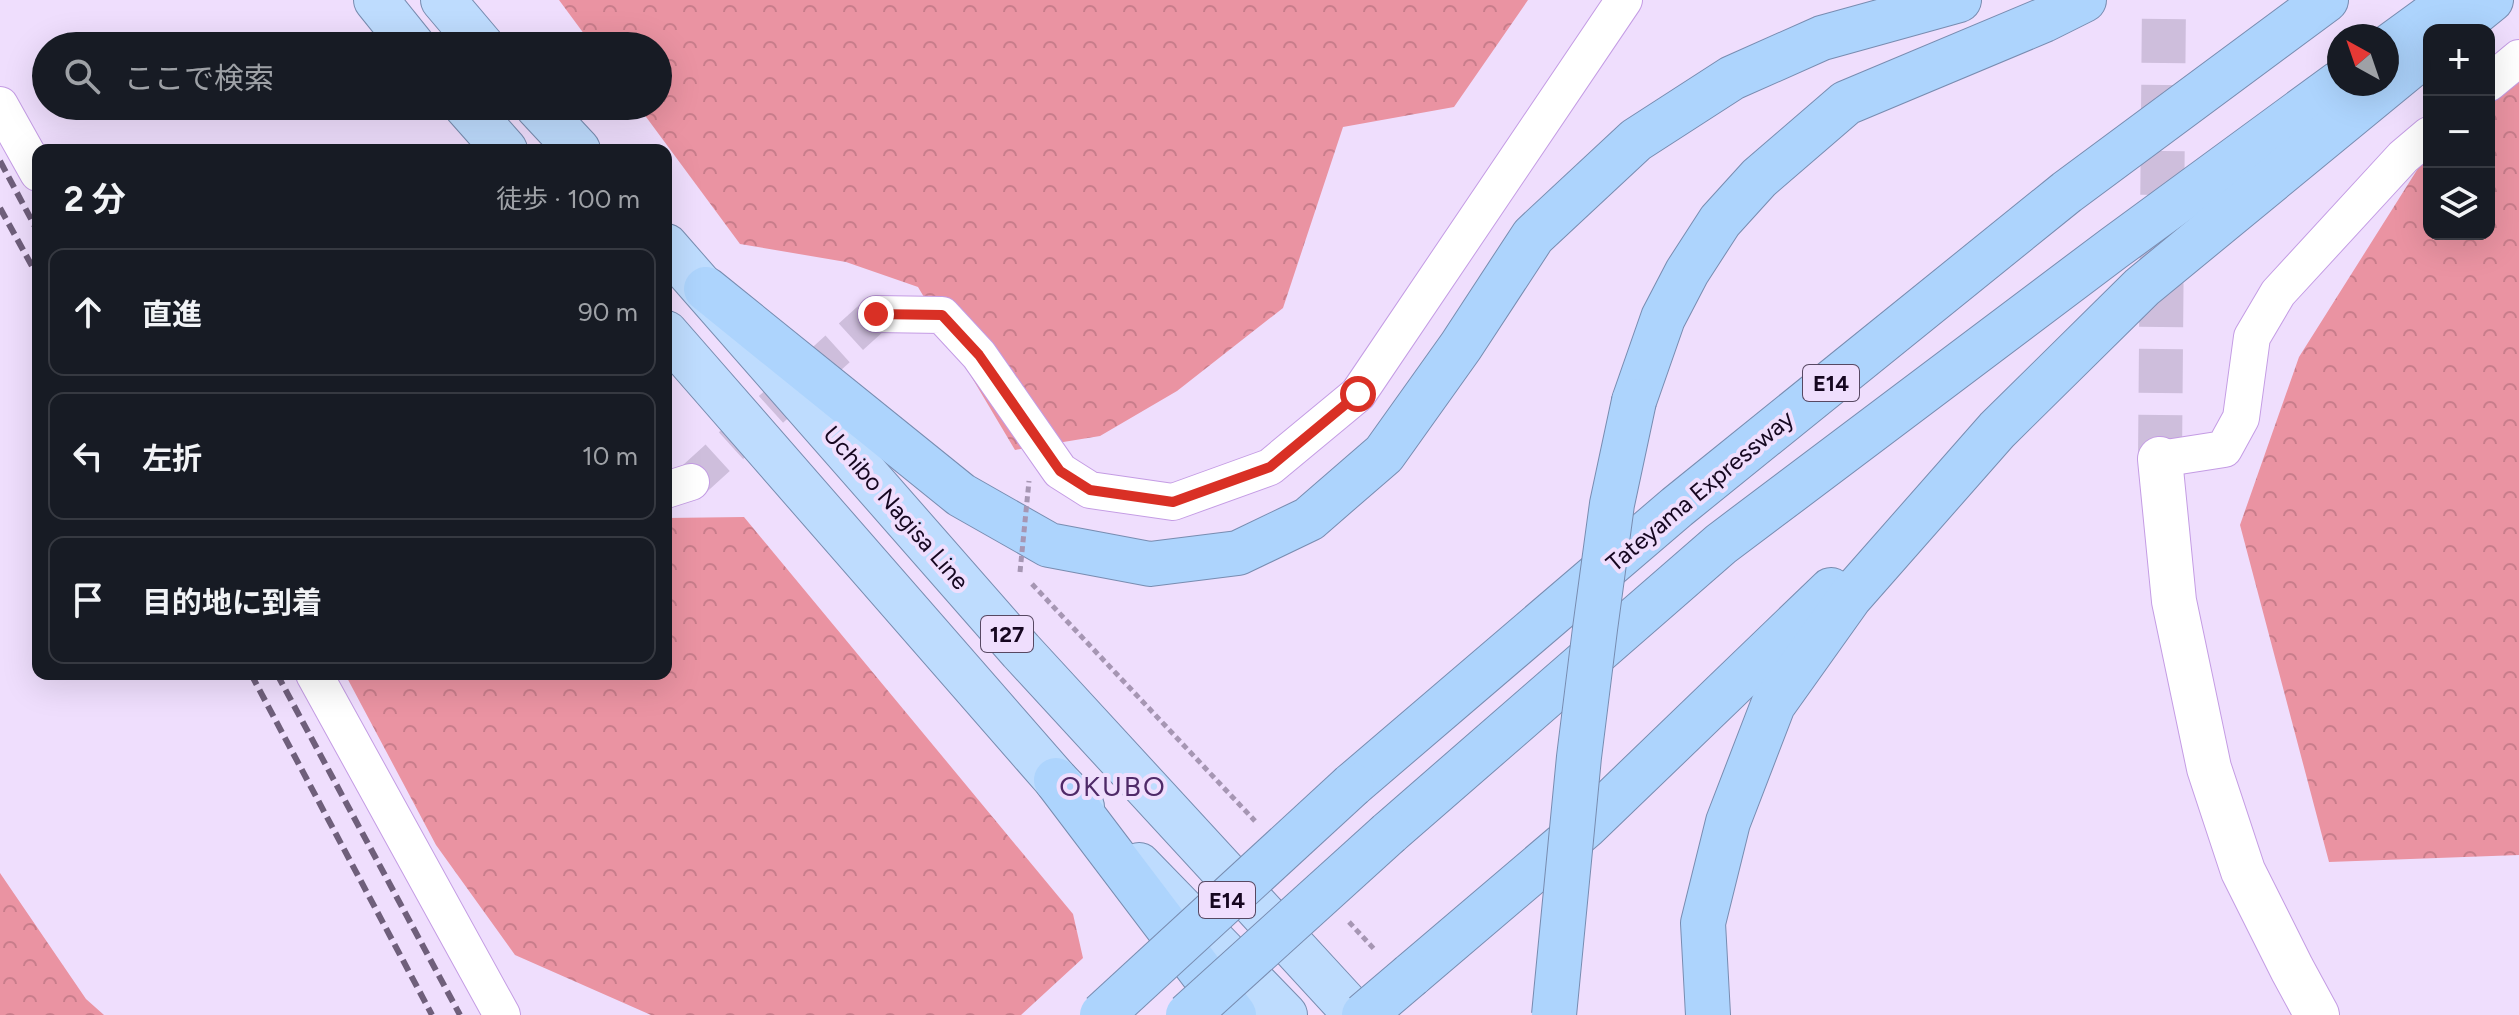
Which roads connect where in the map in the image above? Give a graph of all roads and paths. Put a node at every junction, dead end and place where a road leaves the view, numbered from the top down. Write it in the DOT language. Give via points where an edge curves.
graph roads {
  1 [pos="376,0"];
  2 [pos="443,0"];
  3 [pos="1624,0"];
  4 [pos="1959,0"];
  5 [pos="2084,0"];
  6 [pos="2326,0"];
  7 [pos="2453,0"];
  8 [pos="2491,0"];
  9 [pos="2461,24"];
  10 [pos="402,32"];
  11 [pos="470,32"];
  12 [pos="2399,39"];
  13 [pos="2423,56"];
  14 [pos="2519,58"];
  15 [pos="2495,78"];
  16 [pos="2327,92"];
  17 [pos="0,105"];
  18 [pos="478,120"];
  19 [pos="550,120"];
  20 [pos="2423,140"];
  21 [pos="500,144"];
  22 [pos="572,144"];
  23 [pos="32,162"];
  24 [pos="672,252"];
  25 [pos="706,289"];
  26 [pos="876,314"];
  27 [pos="672,340"];
  28 [pos="1997,430"];
  29 [pos="2160,459"];
  30 [pos="1029,481"];
  31 [pos="317,680"];
  32 [pos="1056,780"];
  33 [pos="1257,823"];
  34 [pos="1341,913"];
  35 [pos="1397,967"];
  36 [pos="502,1015"];
  37 [pos="1102,1015"];
  38 [pos="1188,1015"];
  39 [pos="1234,1015"];
  40 [pos="1285,1015"];
  41 [pos="1356,1015"];
  42 [pos="1364,1015"];
  43 [pos="1554,1015"];
  44 [pos="1708,1015"];
  45 [pos="2317,1015"];
  1 -- 10 [label="highway"];
  2 -- 11 [label="highway"];
  3 -- 26 [label="street" via="1358,394 1270,467 1173,502 1090,490 1060,471 979,355 942,315"];
  4 -- 25 [label="highway" via="1822,38 1732,78 1636,140 1533,236 1384,454 1309,519 1238,553 1150,564 1049,545 961,495"];
  5 -- 43 [label="highway, bridge" via="1846,103 1759,178 1720,221 1687,272 1663,318 1634,401 1612,504 1577,772"];
  6 -- 37 [label="highway, Tateyama Expressway / E14, bridge" via="2055,202 1677,507 1352,785"];
  7 -- 12 [label="highway"];
  8 -- 9 [label="highway"];
  13 -- 28 [label="highway" via="2142,287"];
  14 -- 15 [label="street"];
  16 -- 38 [label="highway, E14, bridge" via="1721,544"];
  17 -- 23 [label="street"];
  18 -- 21 [label="highway"];
  19 -- 22 [label="highway"];
  20 -- 29 [label="street" via="2278,293 2252,337 2241,418 2224,449"];
  24 -- 25 [label="highway, Uchibo Nagisa Line / 127"];
  25 -- 41 [label="highway, Uchibo Nagisa Line / 127" via="1021,651"];
  27 -- 32 [label="highway, 127"];
  28 -- 35 [label="highway" via="1586,826"];
  28 -- 44 [label="highway" via="1850,597 1773,705 1728,822 1703,923"];
  29 -- 45 [label="street" via="2174,601 2209,768 2243,871"];
  30 -- 33 [label="path, bridge" via="1020,572"];
  31 -- 36 [label="street"];
  32 -- 39 [label="highway"];
  32 -- 40 [label="highway, 127"];
  34 -- 35 [label="path"];
  35 -- 42 [label="highway, bridge"];
}
